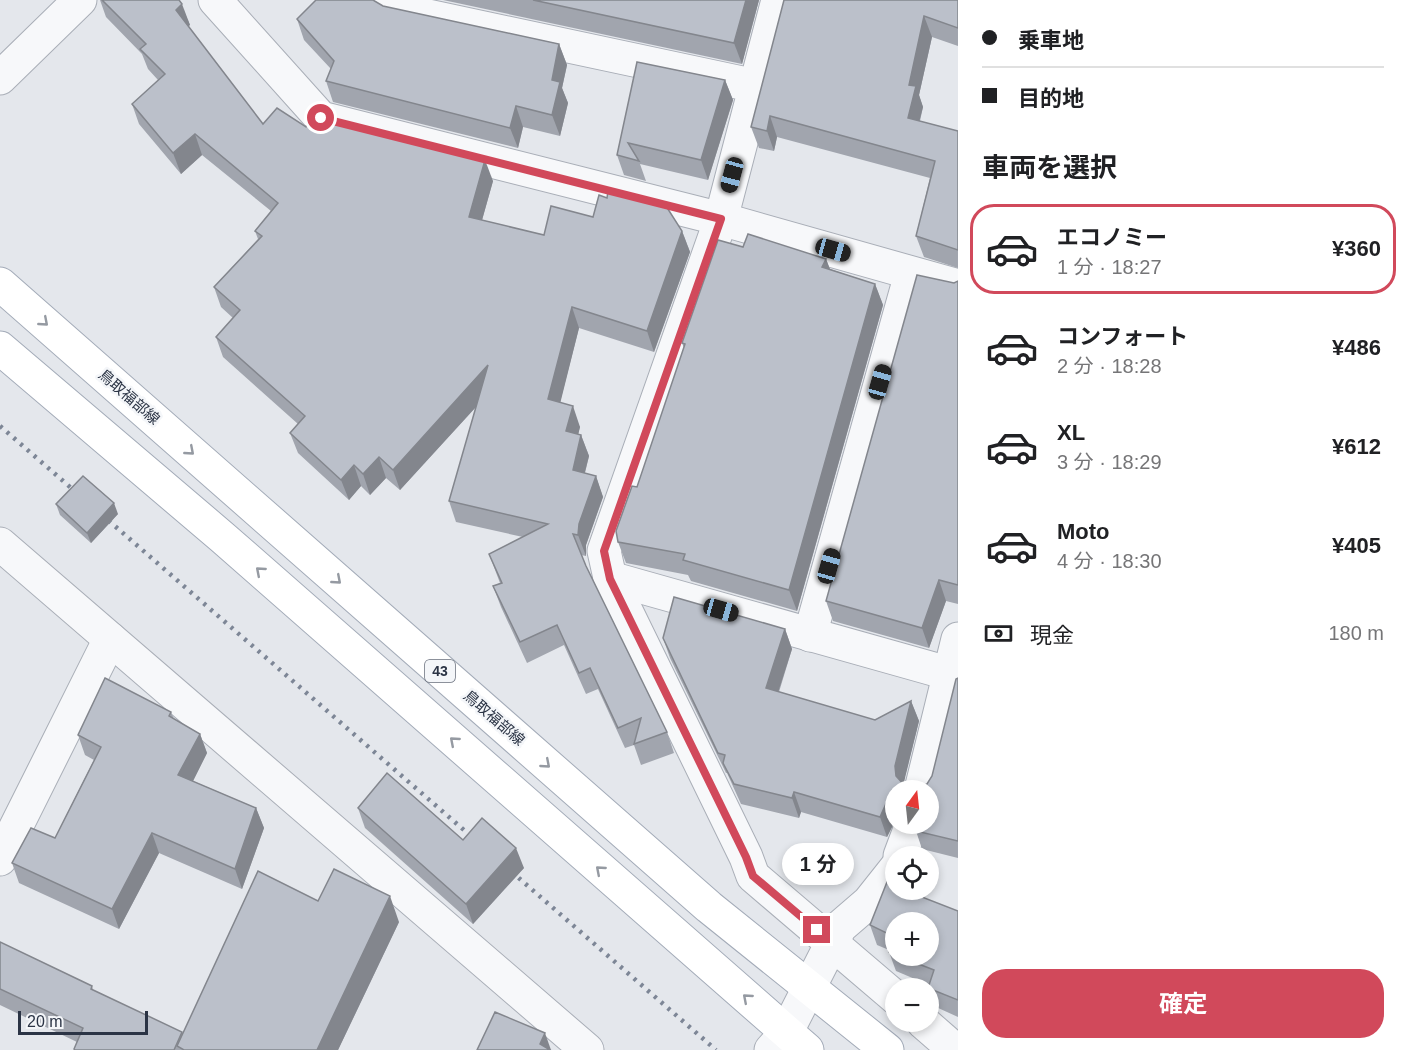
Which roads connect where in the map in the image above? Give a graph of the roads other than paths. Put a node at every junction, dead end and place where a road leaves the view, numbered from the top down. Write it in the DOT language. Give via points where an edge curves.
graph roads {
  1 [pos="80,0"];
  2 [pos="215,0"];
  3 [pos="387,0"];
  4 [pos="778,0"];
  5 [pos="0,78"];
  6 [pos="756,86"];
  7 [pos="721,219"];
  8 [pos="911,274"];
  9 [pos="0,284"];
  10 [pos="958,286"];
  11 [pos="0,348"];
  12 [pos="0,544"];
  13 [pos="610,579"];
  14 [pos="810,635"];
  15 [pos="110,639"];
  16 [pos="958,639"];
  17 [pos="954,675"];
  18 [pos="924,780"];
  19 [pos="0,859"];
  20 [pos="885,882"];
  21 [pos="833,943"];
  22 [pos="809,988"];
  23 [pos="885,988"];
  24 [pos="935,1032"];
  25 [pos="788,1044"];
  26 [pos="586,1050"];
  27 [pos="887,1050"];
  28 [pos="956,1050"];
  1 -- 5 [label="street"];
  2 -- 7 [label="street" via="321,118"];
  3 -- 6 [label="street" via="395,9"];
  4 -- 6 [label="street"];
  6 -- 7 [label="street"];
  7 -- 8 [label="street"];
  7 -- 13 [label="street" via="604,551"];
  8 -- 10 [label="street"];
  8 -- 14 [label="street"];
  9 -- 22 [label="main road, 鳥取福部線 / 43, one-way" via="709,907"];
  25 -- 11 [label="main road, one-way" via="222,537"];
  12 -- 15 [label="street"];
  13 -- 14 [label="street"];
  13 -- 21 [label="street" via="753,876"];
  14 -- 17 [label="street"];
  15 -- 19 [label="street"];
  15 -- 26 [label="street"];
  16 -- 17 [label="street"];
  17 -- 18 [label="street"];
  20 -- 21 [label="street" via="840,927"];
  21 -- 22 [label="street"];
  21 -- 23 [label="street"];
  22 -- 25 [label="street"];
  22 -- 27 [label="main road, 鳥取福部線 / 43"];
  24 -- 28 [label="street"];
}
